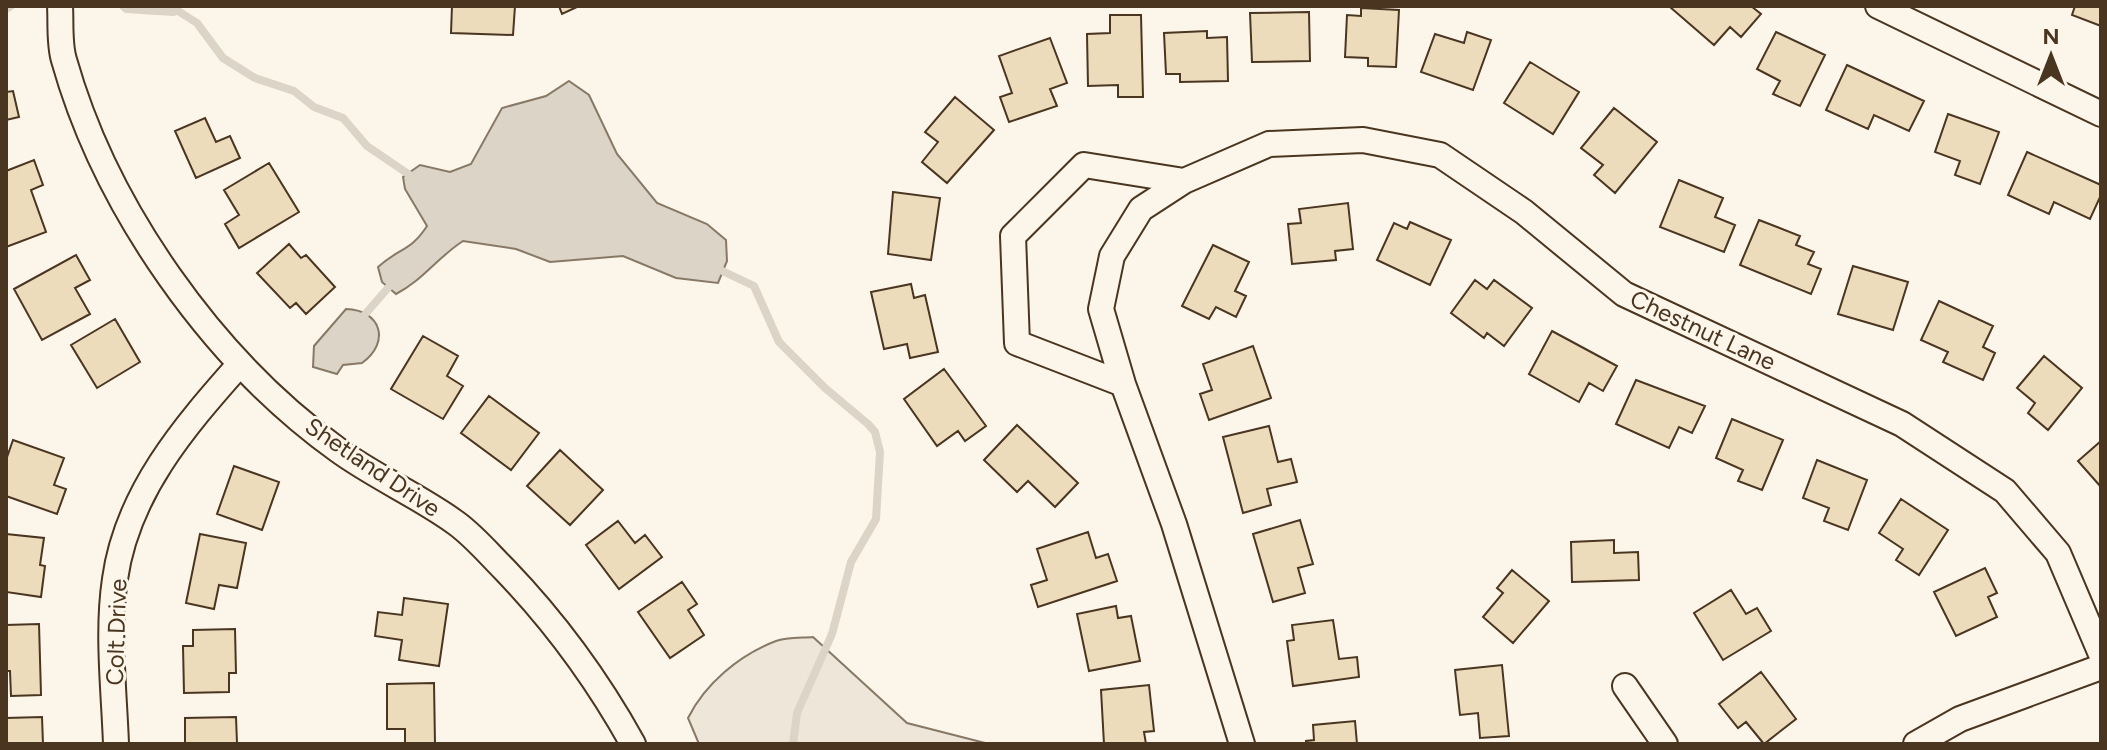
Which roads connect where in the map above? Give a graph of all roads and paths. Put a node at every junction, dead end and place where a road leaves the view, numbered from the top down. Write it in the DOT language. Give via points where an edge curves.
graph roads {
  1 [pos="60,6"];
  2 [pos="1878,6"];
  3 [pos="2101,114"];
  4 [pos="1184,181"];
  5 [pos="239,365"];
  6 [pos="1123,384"];
  7 [pos="2101,654"];
  8 [pos="2101,667"];
  9 [pos="1625,686"];
  10 [pos="116,744"];
  11 [pos="633,744"];
  12 [pos="1242,744"];
  13 [pos="1665,744"];
  14 [pos="1916,744"];
  1 -- 5 [label="street, Shetland Drive" via="63,58 109,175 168,275"];
  2 -- 3 [label="street"];
  4 -- 6 [label="street, Chestnut Lane" via="1141,209 1112,256 1101,309"];
  4 -- 6 [label="street" via="1084,165 1013,236 1017,343"];
  4 -- 7 [label="street, Chestnut Lane" via="1269,144 1363,140 1440,155 1524,212 1624,294 1902,424 2005,491 2058,553"];
  5 -- 10 [label="street, Colt Drive" via="181,430 139,500 115,578"];
  5 -- 11 [label="street, Shetland Drive" via="338,450 457,524 550,616 602,687"];
  6 -- 12 [label="street, Chestnut Lane" via="1174,524"];
  8 -- 14 [label="street" via="1960,719"];
  9 -- 13 [label="street"];
}
